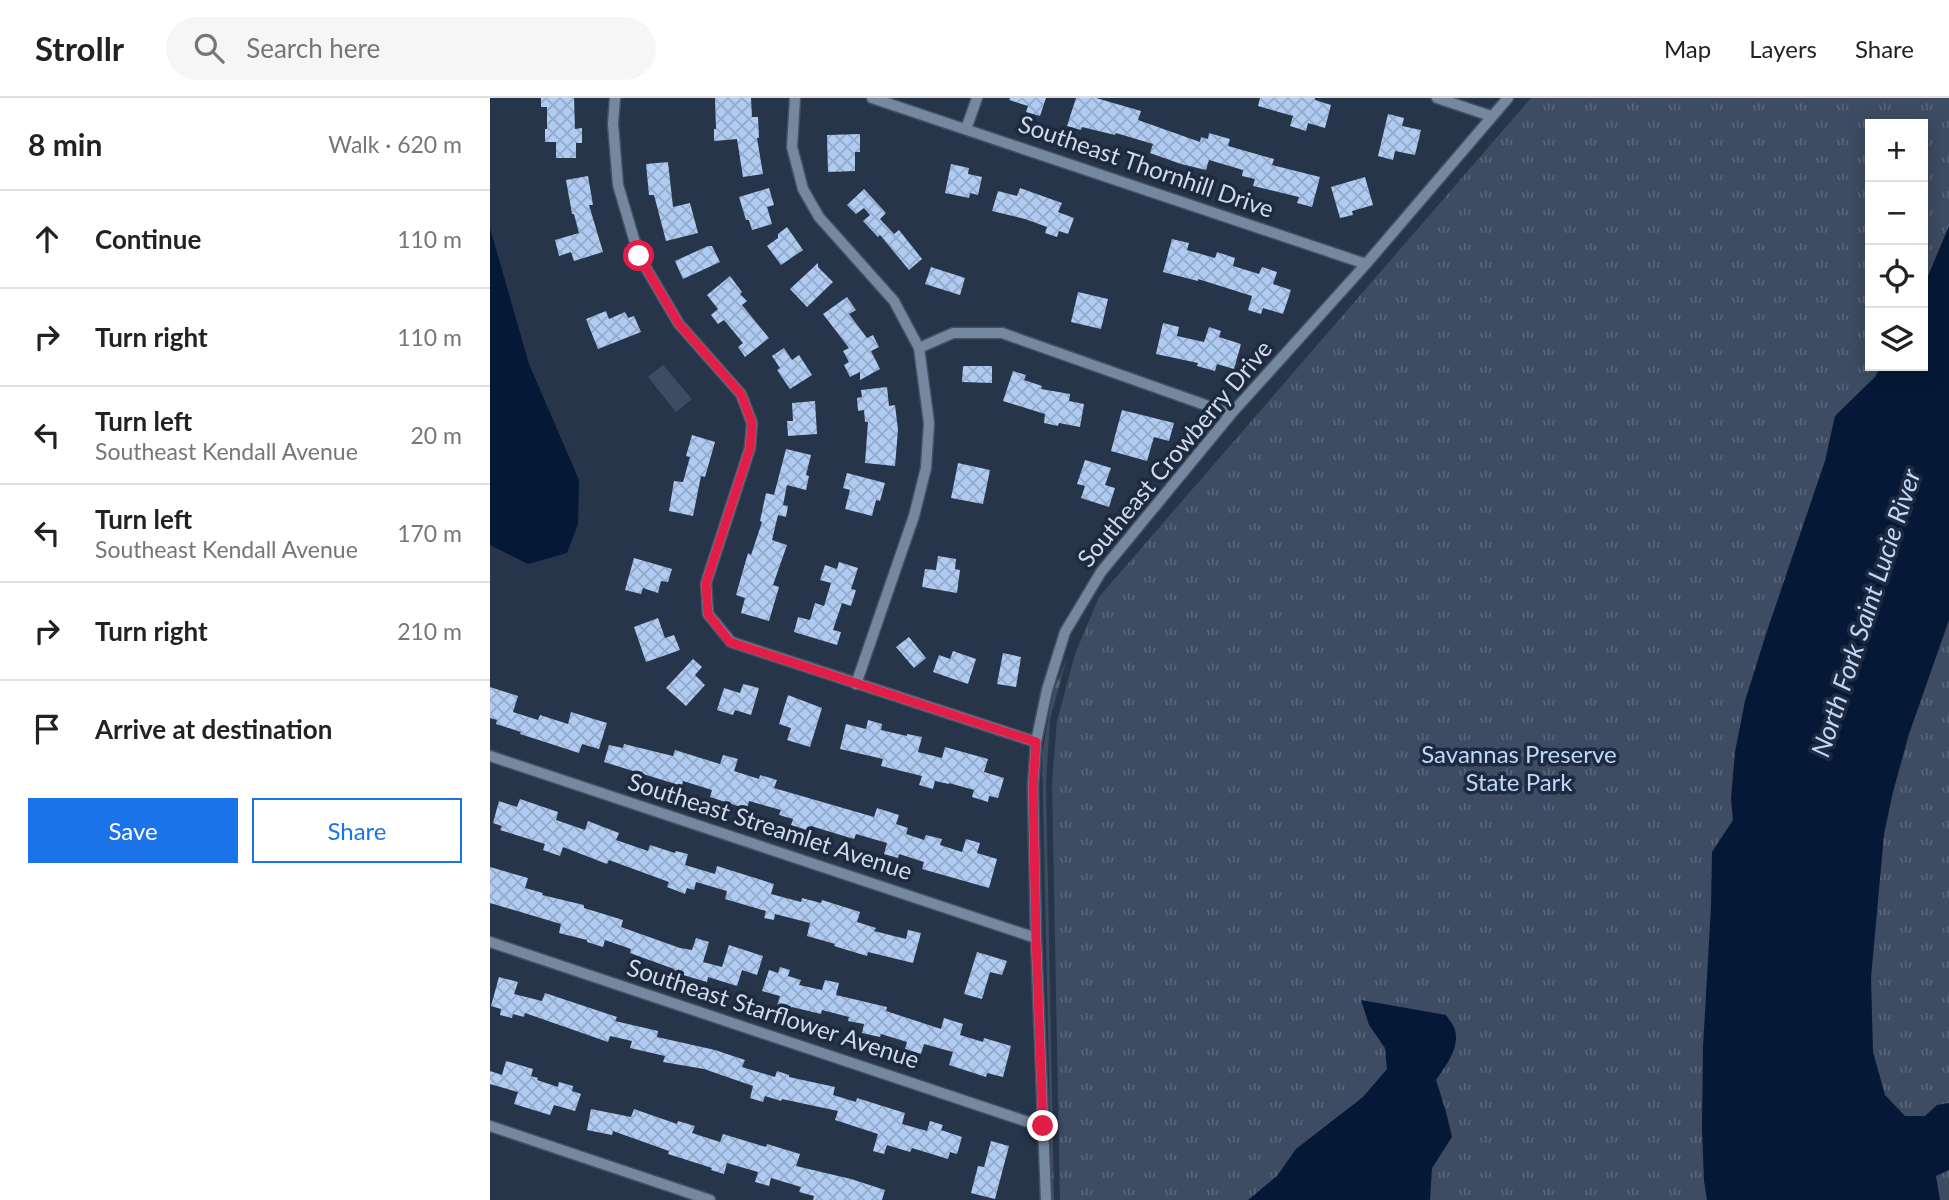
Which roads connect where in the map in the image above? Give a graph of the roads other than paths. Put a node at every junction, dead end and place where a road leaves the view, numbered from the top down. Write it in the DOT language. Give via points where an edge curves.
graph roads {
  1 [pos="615,98"];
  2 [pos="795,98"];
  3 [pos="872,98"];
  4 [pos="977,98"];
  5 [pos="1437,98"];
  6 [pos="1508,98"];
  7 [pos="1491,116"];
  8 [pos="966,129"];
  9 [pos="1366,264"];
  10 [pos="919,348"];
  11 [pos="1231,414"];
  12 [pos="856,684"];
  13 [pos="1036,742"];
  14 [pos="490,756"];
  15 [pos="1036,938"];
  16 [pos="490,942"];
  17 [pos="490,1126"];
  18 [pos="1043,1126"];
  19 [pos="709,1200"];
  20 [pos="1046,1200"];
  1 -- 12 [label="street" via="618,185 639,256 679,324 741,394 752,423 750,448 706,583 708,614 730,642"];
  2 -- 10 [label="street" via="792,147 803,189 819,217 894,301"];
  3 -- 8 [label="street, Southeast Thornhill Drive"];
  4 -- 8 [label="street"];
  5 -- 7 [label="street"];
  6 -- 7 [label="street, Southeast Crowberry Drive"];
  7 -- 9 [label="street, Southeast Crowberry Drive"];
  8 -- 9 [label="street, Southeast Thornhill Drive"];
  9 -- 11 [label="street, Southeast Crowberry Drive"];
  10 -- 11 [label="street" via="953,333 1002,333"];
  10 -- 12 [label="street" via="929,423 926,468"];
  11 -- 13 [label="street, Southeast Crowberry Drive" via="1101,572 1065,632"];
  12 -- 13 [label="street"];
  13 -- 15 [label="street, Southeast Crowberry Drive"];
  14 -- 15 [label="street, Southeast Streamlet Avenue"];
  15 -- 18 [label="street, Southeast Crowberry Drive"];
  16 -- 18 [label="street, Southeast Starflower Avenue"];
  17 -- 19 [label="street"];
  18 -- 20 [label="street, Southeast Crowberry Drive"];
}
